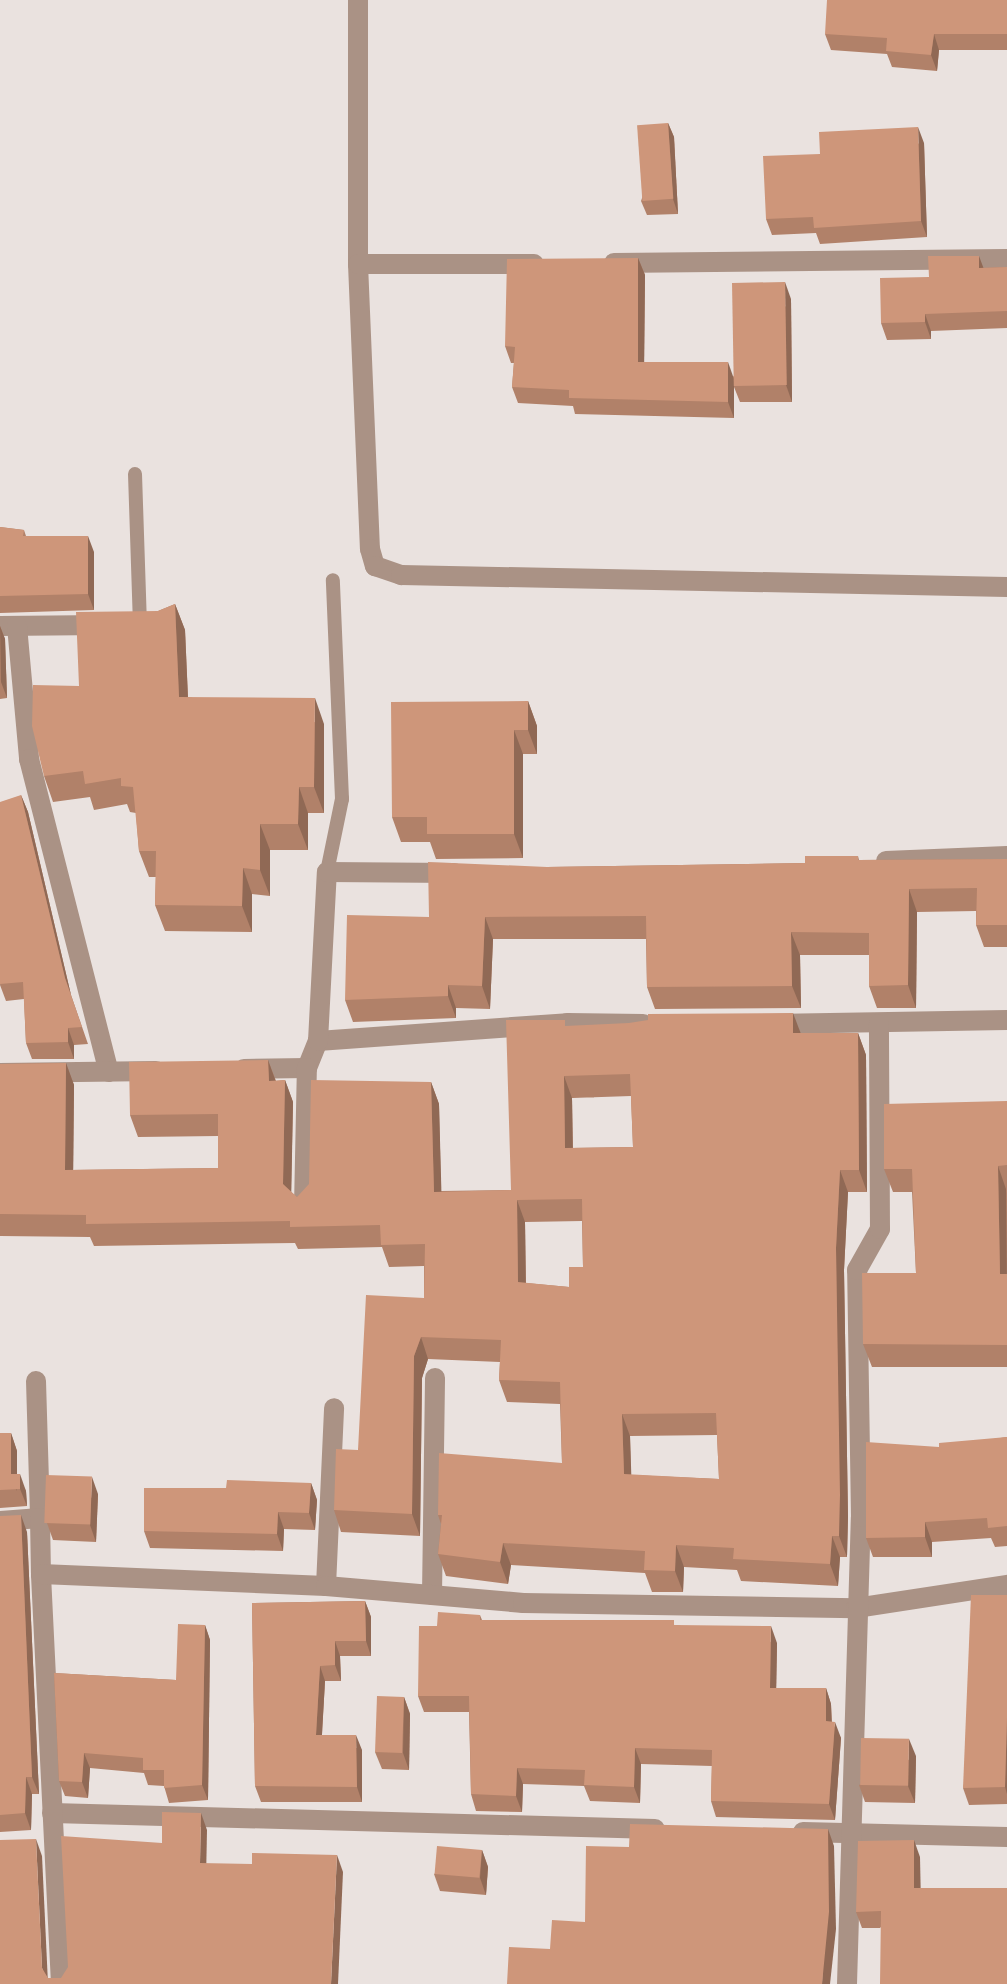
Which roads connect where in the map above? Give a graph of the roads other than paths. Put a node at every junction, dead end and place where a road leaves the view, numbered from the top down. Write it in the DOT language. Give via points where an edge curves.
graph roads {
  1 [pos="358,0"];
  2 [pos="1007,259"];
  3 [pos="595,263"];
  4 [pos="358,264"];
  5 [pos="563,264"];
  6 [pos="135,474"];
  7 [pos="333,580"];
  8 [pos="1007,587"];
  9 [pos="167,624"];
  10 [pos="140,625"];
  11 [pos="8,626"];
  12 [pos="1007,856"];
  13 [pos="867,862"];
  14 [pos="327,872"];
  15 [pos="479,873"];
  16 [pos="1007,1020"];
  17 [pos="661,1024"];
  18 [pos="754,1024"];
  19 [pos="879,1024"];
  20 [pos="318,1041"];
  21 [pos="307,1068"];
  22 [pos="215,1070"];
  23 [pos="185,1071"];
  24 [pos="109,1072"];
  25 [pos="0,1073"];
  26 [pos="304,1206"];
  27 [pos="435,1378"];
  28 [pos="36,1381"];
  29 [pos="334,1408"];
  30 [pos="40,1518"];
  31 [pos="0,1521"];
  32 [pos="41,1574"];
  33 [pos="1007,1585"];
  34 [pos="326,1586"];
  35 [pos="432,1595"];
  36 [pos="856,1608"];
  37 [pos="52,1813"];
  38 [pos="673,1830"];
  39 [pos="784,1832"];
  40 [pos="848,1833"];
  41 [pos="1007,1837"];
  42 [pos="27,1843"];
  43 [pos="53,1843"];
  44 [pos="61,1984"];
  45 [pos="847,1984"];
  1 -- 4 [label="street"];
  2 -- 3 [label="street"];
  4 -- 5 [label="street"];
  4 -- 8 [label="street" via="370,549 372,562 382,573"];
  6 -- 10 [label="lane"];
  7 -- 14 [label="lane" via="342,799"];
  9 -- 10 [label="street"];
  10 -- 11 [label="street"];
  11 -- 24 [label="street" via="29,759"];
  12 -- 13 [label="street"];
  14 -- 15 [label="street"];
  14 -- 20 [label="street"];
  16 -- 19 [label="street"];
  17 -- 20 [label="street" via="567,1023"];
  18 -- 19 [label="street"];
  19 -- 36 [label="street" via="880,1229 857,1270 861,1517"];
  20 -- 21 [label="street"];
  21 -- 22 [label="street"];
  21 -- 26 [label="street"];
  23 -- 24 [label="street"];
  24 -- 25 [label="street"];
  27 -- 35 [label="street"];
  28 -- 30 [label="street"];
  29 -- 34 [label="street"];
  30 -- 31 [label="street"];
  30 -- 32 [label="street"];
  32 -- 34 [label="street"];
  32 -- 37 [label="street"];
  33 -- 36 [label="street"];
  34 -- 35 [label="street"];
  35 -- 36 [label="street" via="523,1603"];
  36 -- 40 [label="street"];
  37 -- 38 [label="street"];
  37 -- 43 [label="street"];
  39 -- 40 [label="street"];
  40 -- 41 [label="street"];
  40 -- 45 [label="street"];
  42 -- 43 [label="street"];
  43 -- 44 [label="street"];
}
